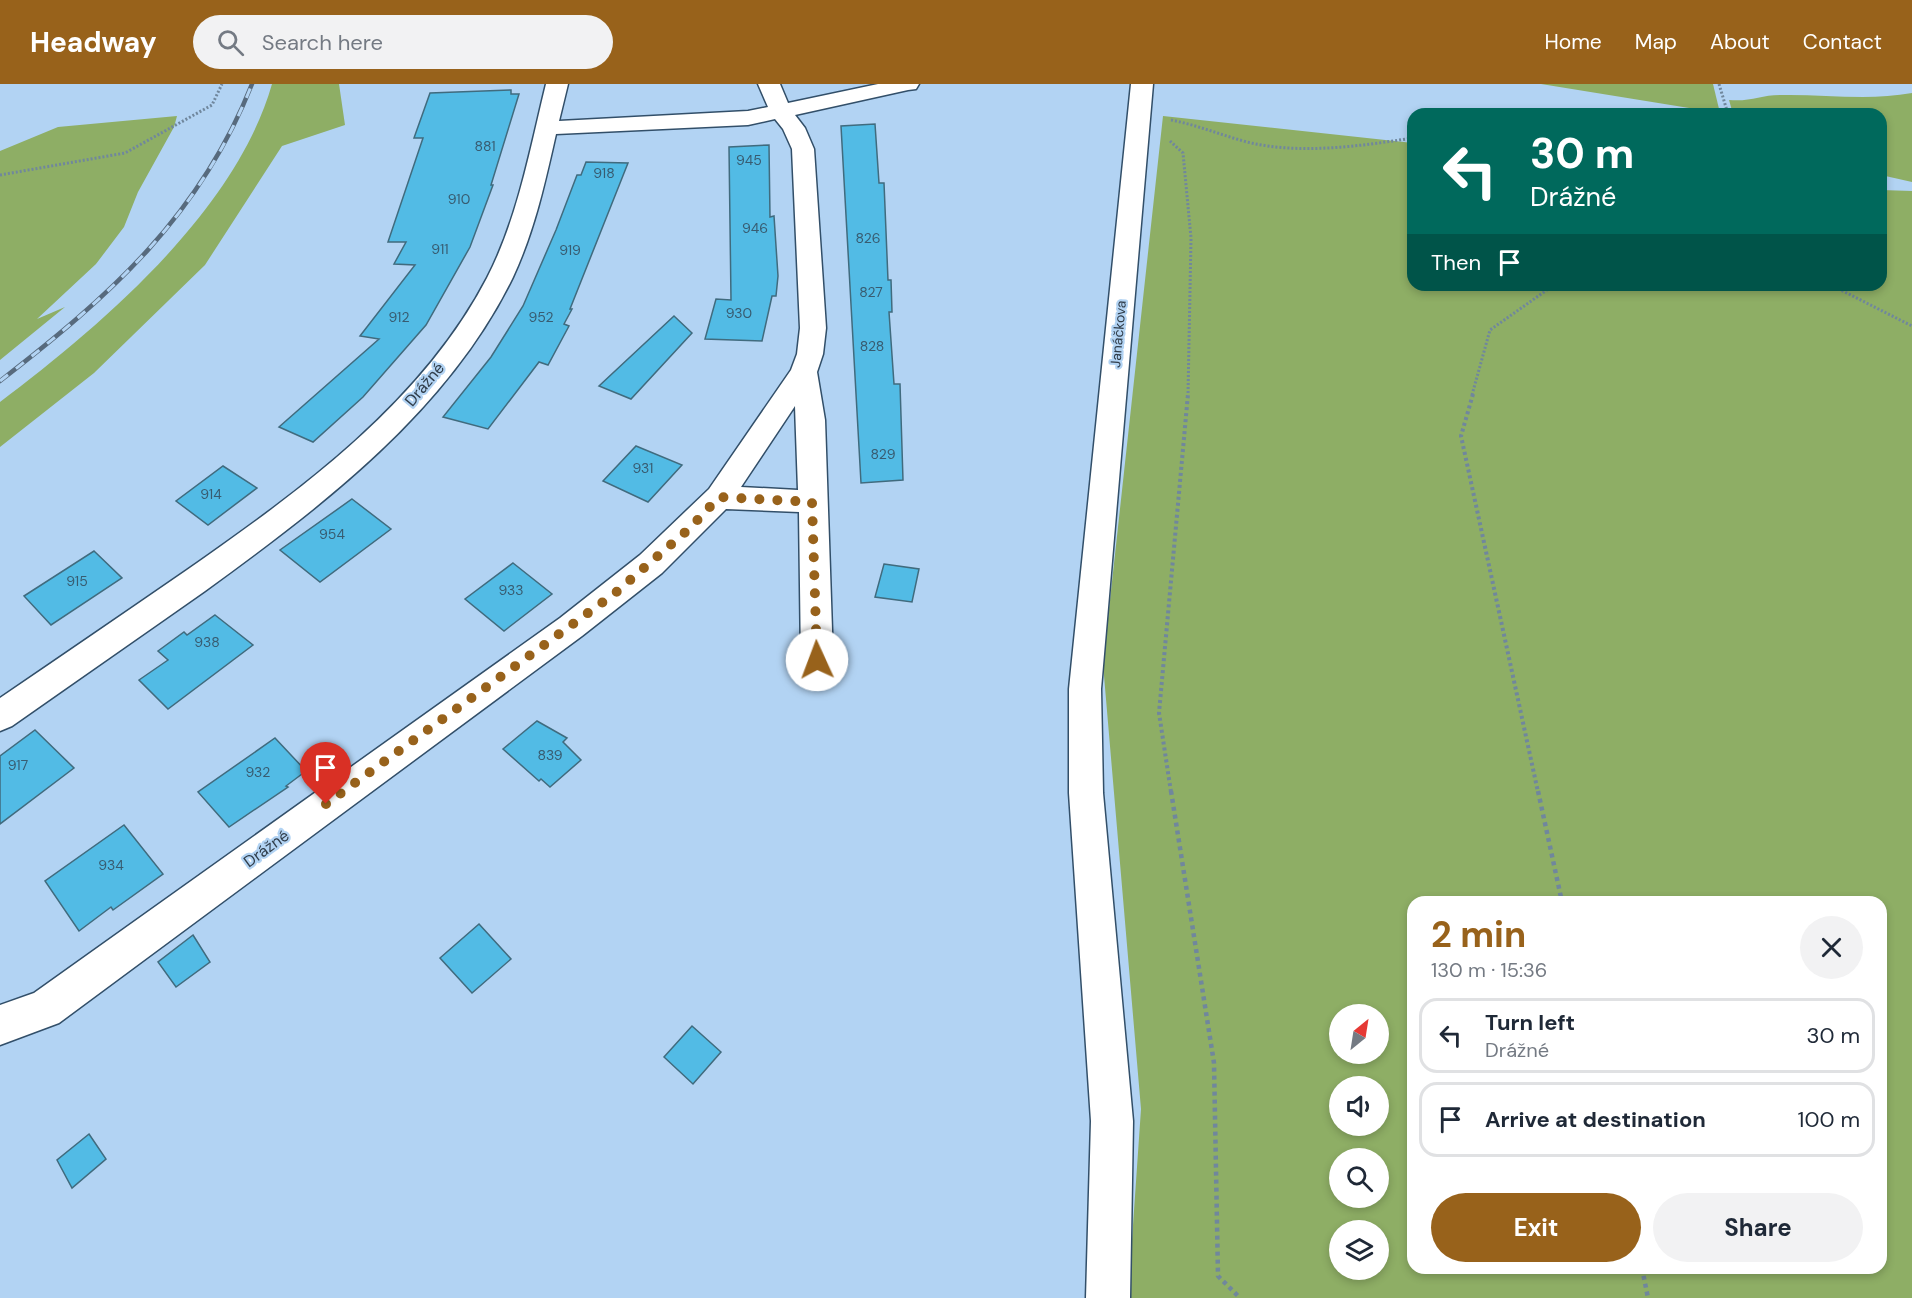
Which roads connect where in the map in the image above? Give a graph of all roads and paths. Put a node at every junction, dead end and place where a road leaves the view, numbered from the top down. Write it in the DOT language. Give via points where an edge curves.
graph roads {
  1 [pos="222,84"];
  2 [pos="557,84"];
  3 [pos="908,84"];
  4 [pos="1142,84"];
  5 [pos="1719,84"];
  6 [pos="774,98"];
  7 [pos="1726,108"];
  8 [pos="1141,113"];
  9 [pos="546,128"];
  10 [pos="1407,139"];
  11 [pos="0,175"];
  12 [pos="1545,291"];
  13 [pos="1843,291"];
  14 [pos="1912,326"];
  15 [pos="804,372"];
  16 [pos="719,497"];
  17 [pos="812,502"];
  18 [pos="817,660"];
  19 [pos="0,716"];
  20 [pos="1561,896"];
  21 [pos="0,1025"];
  22 [pos="1643,1274"];
  23 [pos="1108,1298"];
  24 [pos="1240,1298"];
  25 [pos="1648,1298"];
  1 -- 11 [label="path" via="212,105 142,146"];
  2 -- 9 [label="street, Drážné"];
  3 -- 6 [label="street" via="831,103"];
  4 -- 8 [label="street, Janáčkova"];
  5 -- 7 [label="path"];
  6 -- 9 [label="street" via="716,122"];
  6 -- 15 [label="street, Drážné" via="803,149 813,328"];
  8 -- 10 [label="path" via="1272,145 1344,150"];
  8 -- 23 [label="street, Janáčkova" via="1085,689 1086,793 1112,1121"];
  8 -- 24 [label="path" via="1183,153 1191,238 1189,384 1159,712 1215,1063 1218,1276"];
  9 -- 19 [label="street, Drážné" via="521,221 499,278 447,357 402,410 319,487 250,541"];
  12 -- 20 [label="path" via="1490,330 1461,436"];
  13 -- 14 [label="path"];
  15 -- 16 [label="street, Drážné"];
  15 -- 17 [label="street, Drážné" via="810,420"];
  16 -- 17 [label="street"];
  16 -- 21 [label="street, Drážné" via="651,564 571,627 45,1009"];
  17 -- 18 [label="street, Drážné"];
  22 -- 25 [label="path"];
}
